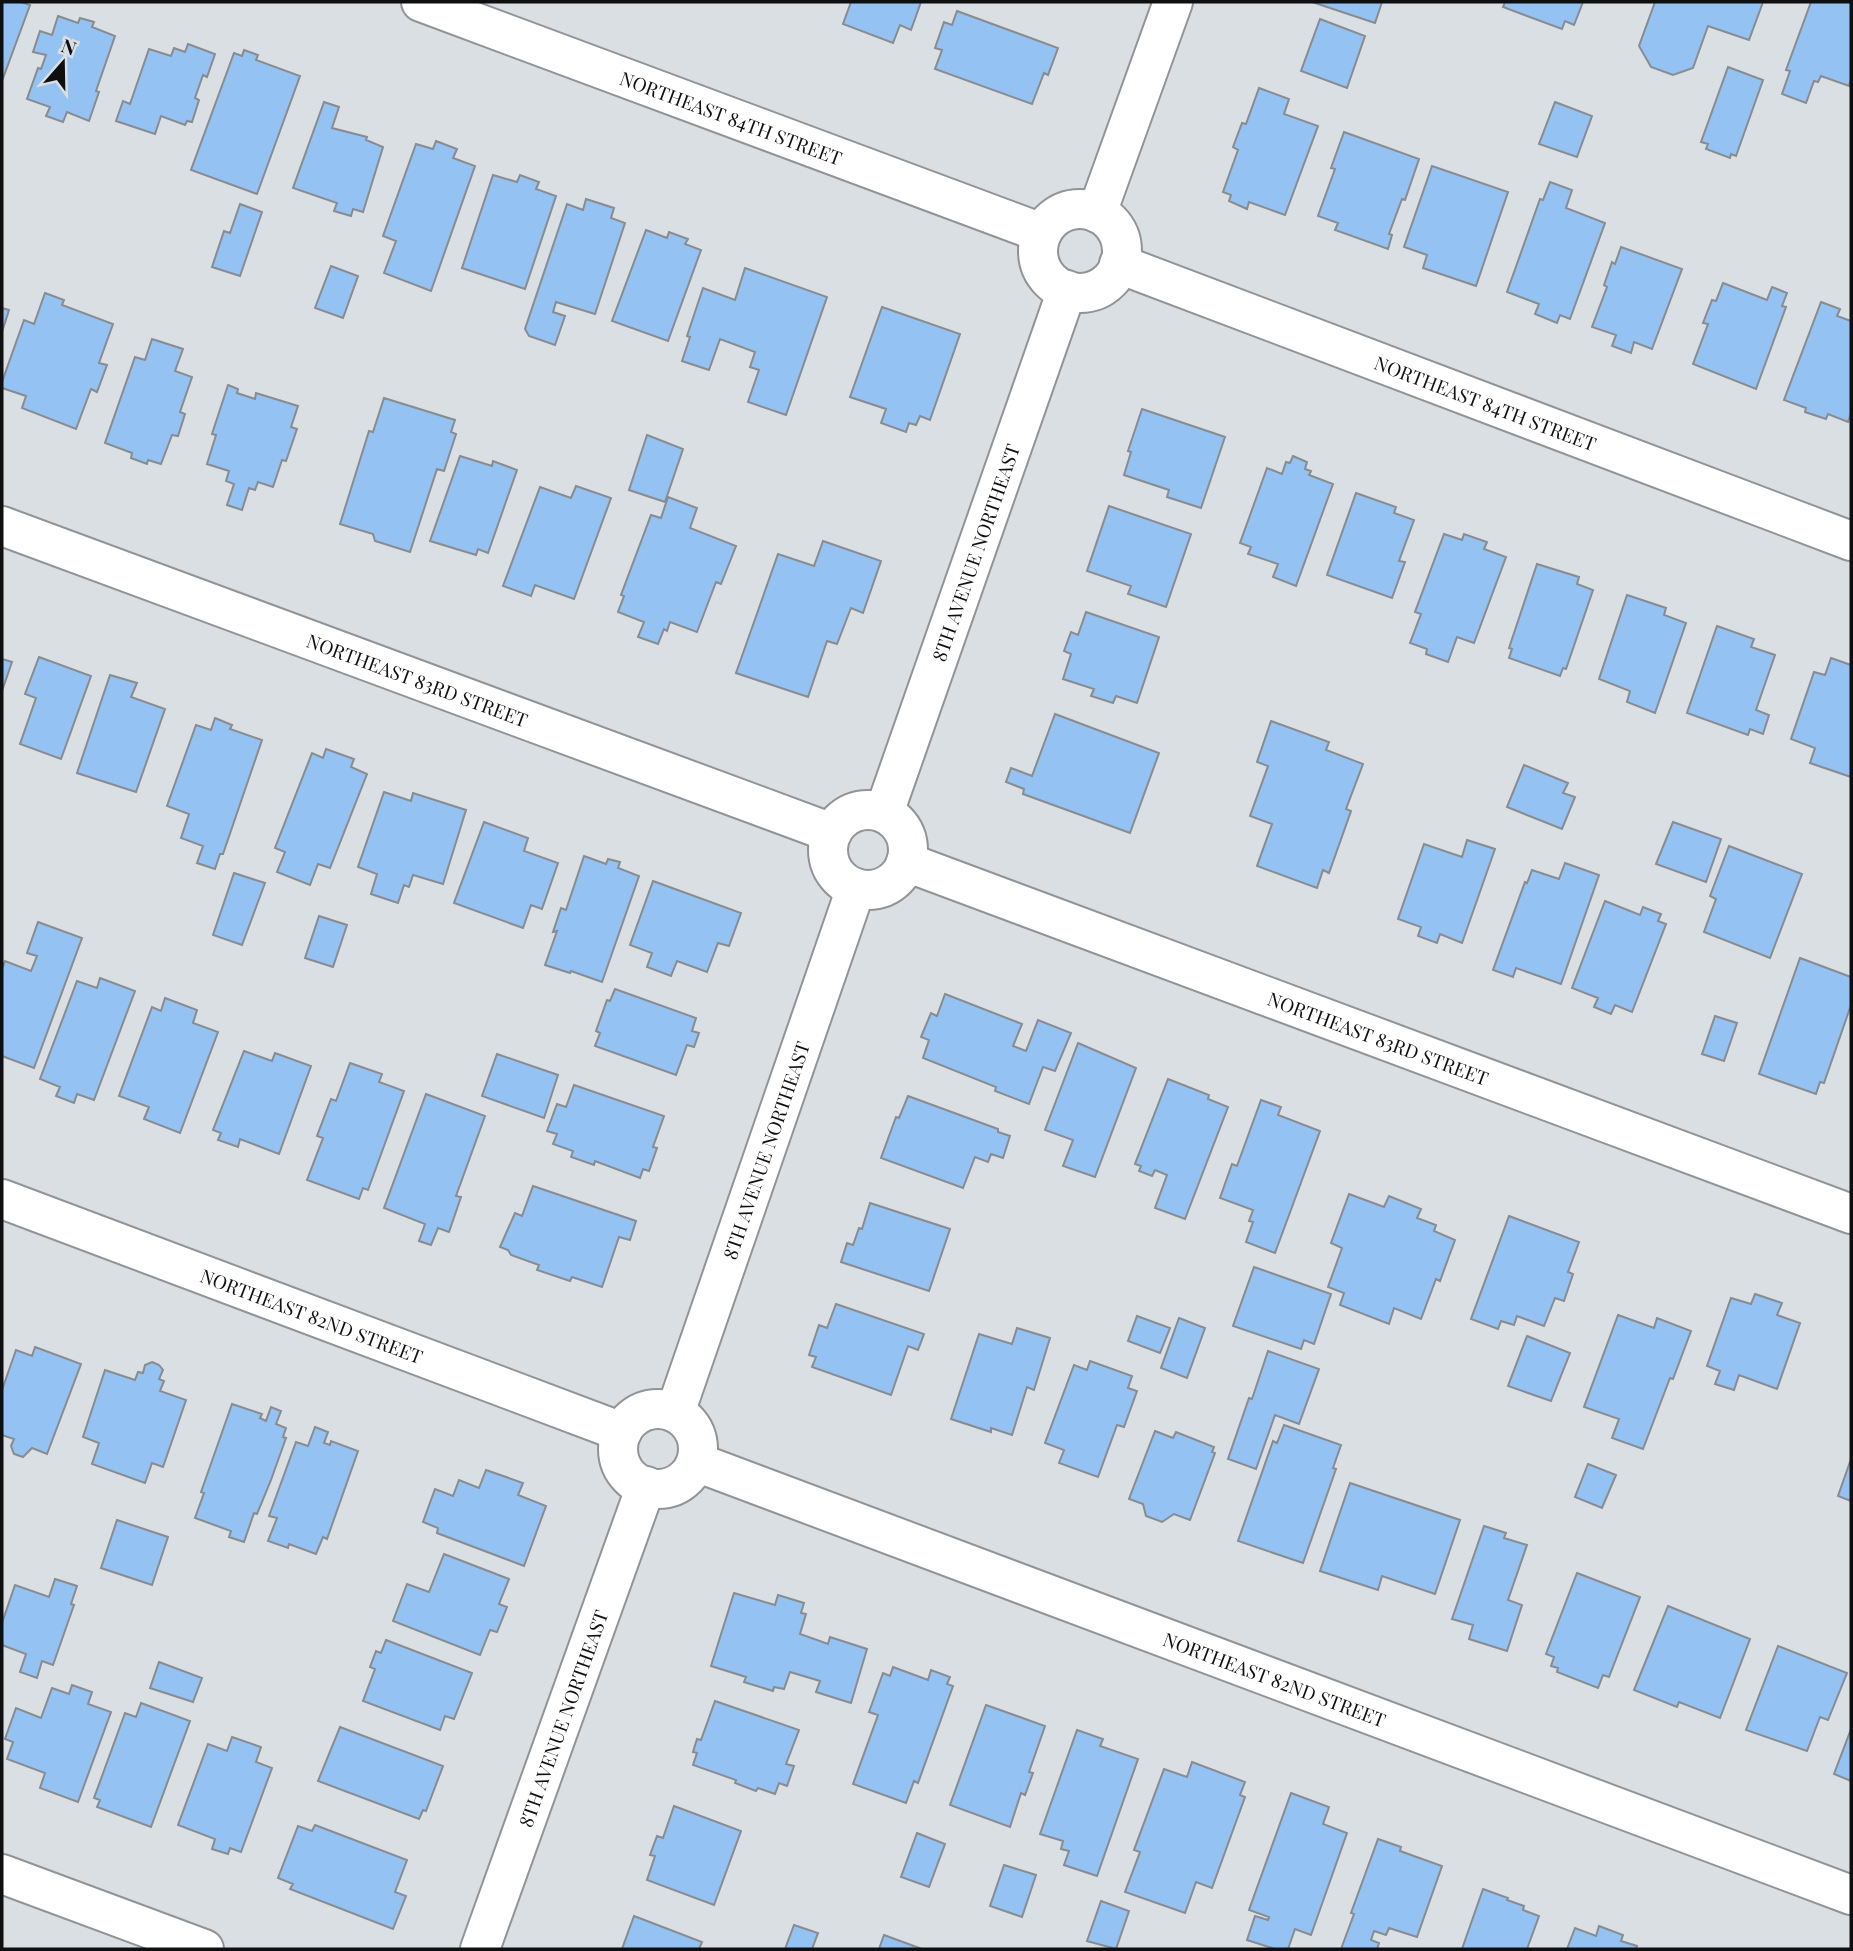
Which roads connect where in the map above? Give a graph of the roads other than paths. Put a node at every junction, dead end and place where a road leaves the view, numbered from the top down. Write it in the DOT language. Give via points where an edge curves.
graph roads {
  1 [pos="421,2"];
  2 [pos="1173,2"];
  3 [pos="1097,213"];
  4 [pos="1042,233"];
  5 [pos="1119,264"];
  6 [pos="1067,290"];
  7 [pos="2,526"];
  8 [pos="1851,541"];
  9 [pos="884,813"];
  10 [pos="832,833"];
  11 [pos="906,862"];
  12 [pos="856,888"];
  13 [pos="2,1199"];
  14 [pos="1851,1213"];
  15 [pos="675,1413"];
  16 [pos="622,1432"];
  17 [pos="696,1462"];
  18 [pos="646,1486"];
  19 [pos="2,1874"];
  20 [pos="1851,1895"];
  21 [pos="204,1949"];
  22 [pos="480,1949"];
  1 -- 4 [label="street, NORTHEAST 84TH STREET"];
  2 -- 3 [label="street"];
  3 -- 4 [label="street" via="1065,211"];
  3 -- 5 [label="street" via="1116,228 1121,242"];
  4 -- 6 [label="street" via="1037,253 1041,267 1058,287"];
  5 -- 6 [label="street" via="1109,281 1097,289 1084,293"];
  5 -- 8 [label="street, NORTHEAST 84TH STREET"];
  6 -- 9 [label="street, 8TH AVENUE NORTHEAST"];
  7 -- 10 [label="street, NORTHEAST 83RD STREET"];
  9 -- 10 [label="street" via="858,810"];
  9 -- 11 [label="street" via="903,830"];
  10 -- 12 [label="street" via="827,850 830,863 842,880"];
  11 -- 12 [label="street" via="887,886"];
  11 -- 14 [label="street, NORTHEAST 83RD STREET"];
  12 -- 15 [label="street, 8TH AVENUE NORTHEAST"];
  13 -- 16 [label="street, NORTHEAST 82ND STREET"];
  15 -- 16 [label="street" via="657,1408 643,1412"];
  15 -- 17 [label="street" via="698,1440"];
  16 -- 18 [label="street" via="621,1464 628,1475"];
  17 -- 18 [label="street" via="675,1485"];
  17 -- 20 [label="street, NORTHEAST 82ND STREET"];
  18 -- 22 [label="street, 8TH AVENUE NORTHEAST"];
  19 -- 21 [label="street"];
}
